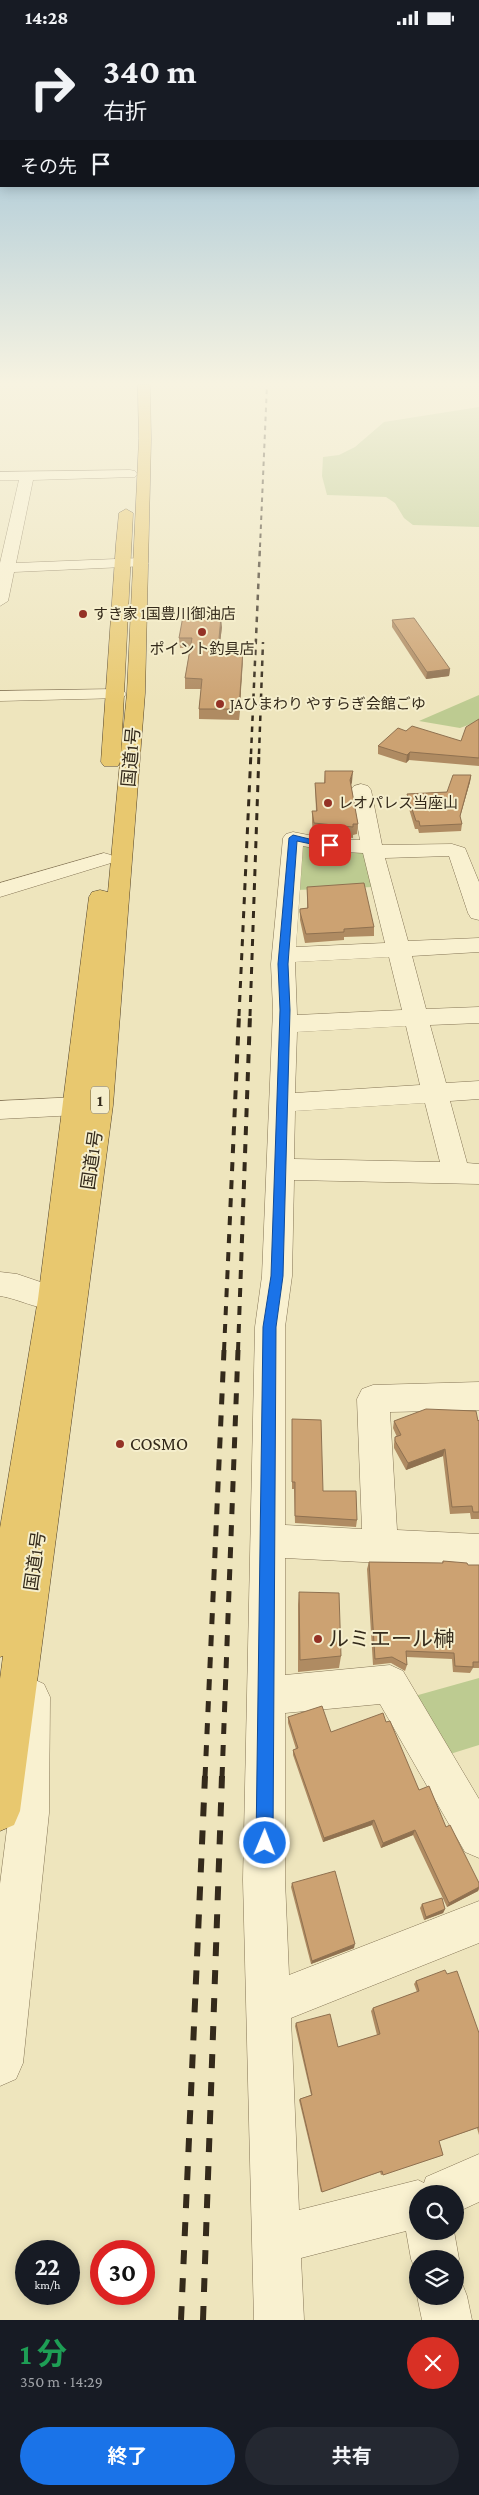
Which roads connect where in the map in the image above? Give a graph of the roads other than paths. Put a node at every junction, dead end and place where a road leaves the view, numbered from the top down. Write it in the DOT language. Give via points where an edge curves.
graph roads {
  1 [pos="23,492"];
  2 [pos="130,492"];
  3 [pos="136,492"];
  4 [pos="131,563"];
  5 [pos="4,568"];
  6 [pos="0,601"];
  7 [pos="117,694"];
  8 [pos="0,696"];
  9 [pos="361,790"];
  10 [pos="372,849"];
  11 [pos="104,859"];
  12 [pos="0,890"];
  13 [pos="479,913"];
  14 [pos="479,945"];
  15 [pos="400,950"];
  16 [pos="284,955"];
  17 [pos="479,1015"];
  18 [pos="416,1018"];
  19 [pos="284,1024"];
  20 [pos="479,1090"];
  21 [pos="436,1093"];
  22 [pos="282,1103"];
  23 [pos="77,1106"];
  24 [pos="0,1110"];
  25 [pos="281,1169"];
  26 [pos="467,1173"];
  27 [pos="0,1284"];
  28 [pos="53,1299"];
  29 [pos="479,1396"];
  30 [pos="9,1523"];
  31 [pos="268,1541"];
  32 [pos="380,1546"];
  33 [pos="479,1551"];
  34 [pos="34,1573"];
  35 [pos="0,1639"];
  36 [pos="266,1696"];
  37 [pos="0,1811"];
  38 [pos="479,1838"];
  39 [pos="479,1922"];
  40 [pos="269,2005"];
  41 [pos="0,2063"];
  42 [pos="479,2178"];
  43 [pos="463,2185"];
  44 [pos="409,2206"];
  45 [pos="278,2240"];
  46 [pos="444,2305"];
  47 [pos="279,2320"];
  48 [pos="447,2320"];
  1 -- 5 [label="street"];
  2 -- 4 [label="highway, 国道1号 / 1"];
  3 -- 4 [label="highway, 国道1号 / 1"];
  4 -- 5 [label="street"];
  4 -- 7 [label="highway, 国道1号 / 1"];
  4 -- 34 [label="highway, 国道1号 / 1" via="136,693 100,1105"];
  5 -- 6 [label="street"];
  7 -- 8 [label="street"];
  7 -- 11 [label="highway, 国道1号 / 1"];
  9 -- 10 [label="street"];
  10 -- 13 [label="street" via="458,852"];
  10 -- 15 [label="street"];
  10 -- 16 [label="street" via="293,838"];
  11 -- 12 [label="street"];
  11 -- 23 [label="highway, 国道1号 / 1"];
  14 -- 15 [label="street"];
  15 -- 16 [label="street"];
  15 -- 18 [label="street"];
  16 -- 19 [label="street"];
  17 -- 18 [label="street"];
  18 -- 19 [label="street"];
  18 -- 21 [label="street"];
  19 -- 22 [label="street"];
  20 -- 21 [label="street"];
  21 -- 22 [label="street"];
  21 -- 26 [label="street"];
  22 -- 25 [label="street"];
  23 -- 24 [label="street"];
  23 -- 28 [label="highway, 国道1号 / 1"];
  25 -- 26 [label="street"];
  25 -- 31 [label="street" via="277,1276 270,1327"];
  27 -- 28 [label="street" via="17,1286"];
  28 -- 30 [label="highway, 国道1号 / 1"];
  29 -- 32 [label="street" via="373,1399"];
  30 -- 35 [label="highway, 国道1号 / 1"];
  31 -- 32 [label="street"];
  31 -- 36 [label="street"];
  32 -- 33 [label="street"];
  34 -- 37 [label="highway, 国道1号 / 1"];
  34 -- 41 [label="street" via="29,1813"];
  36 -- 38 [label="street" via="390,1685"];
  36 -- 40 [label="street" via="264,1880"];
  39 -- 40 [label="street"];
  40 -- 45 [label="street"];
  42 -- 43 [label="street"];
  44 -- 45 [label="street"];
  45 -- 47 [label="street"];
  46 -- 48 [label="street"];
}
